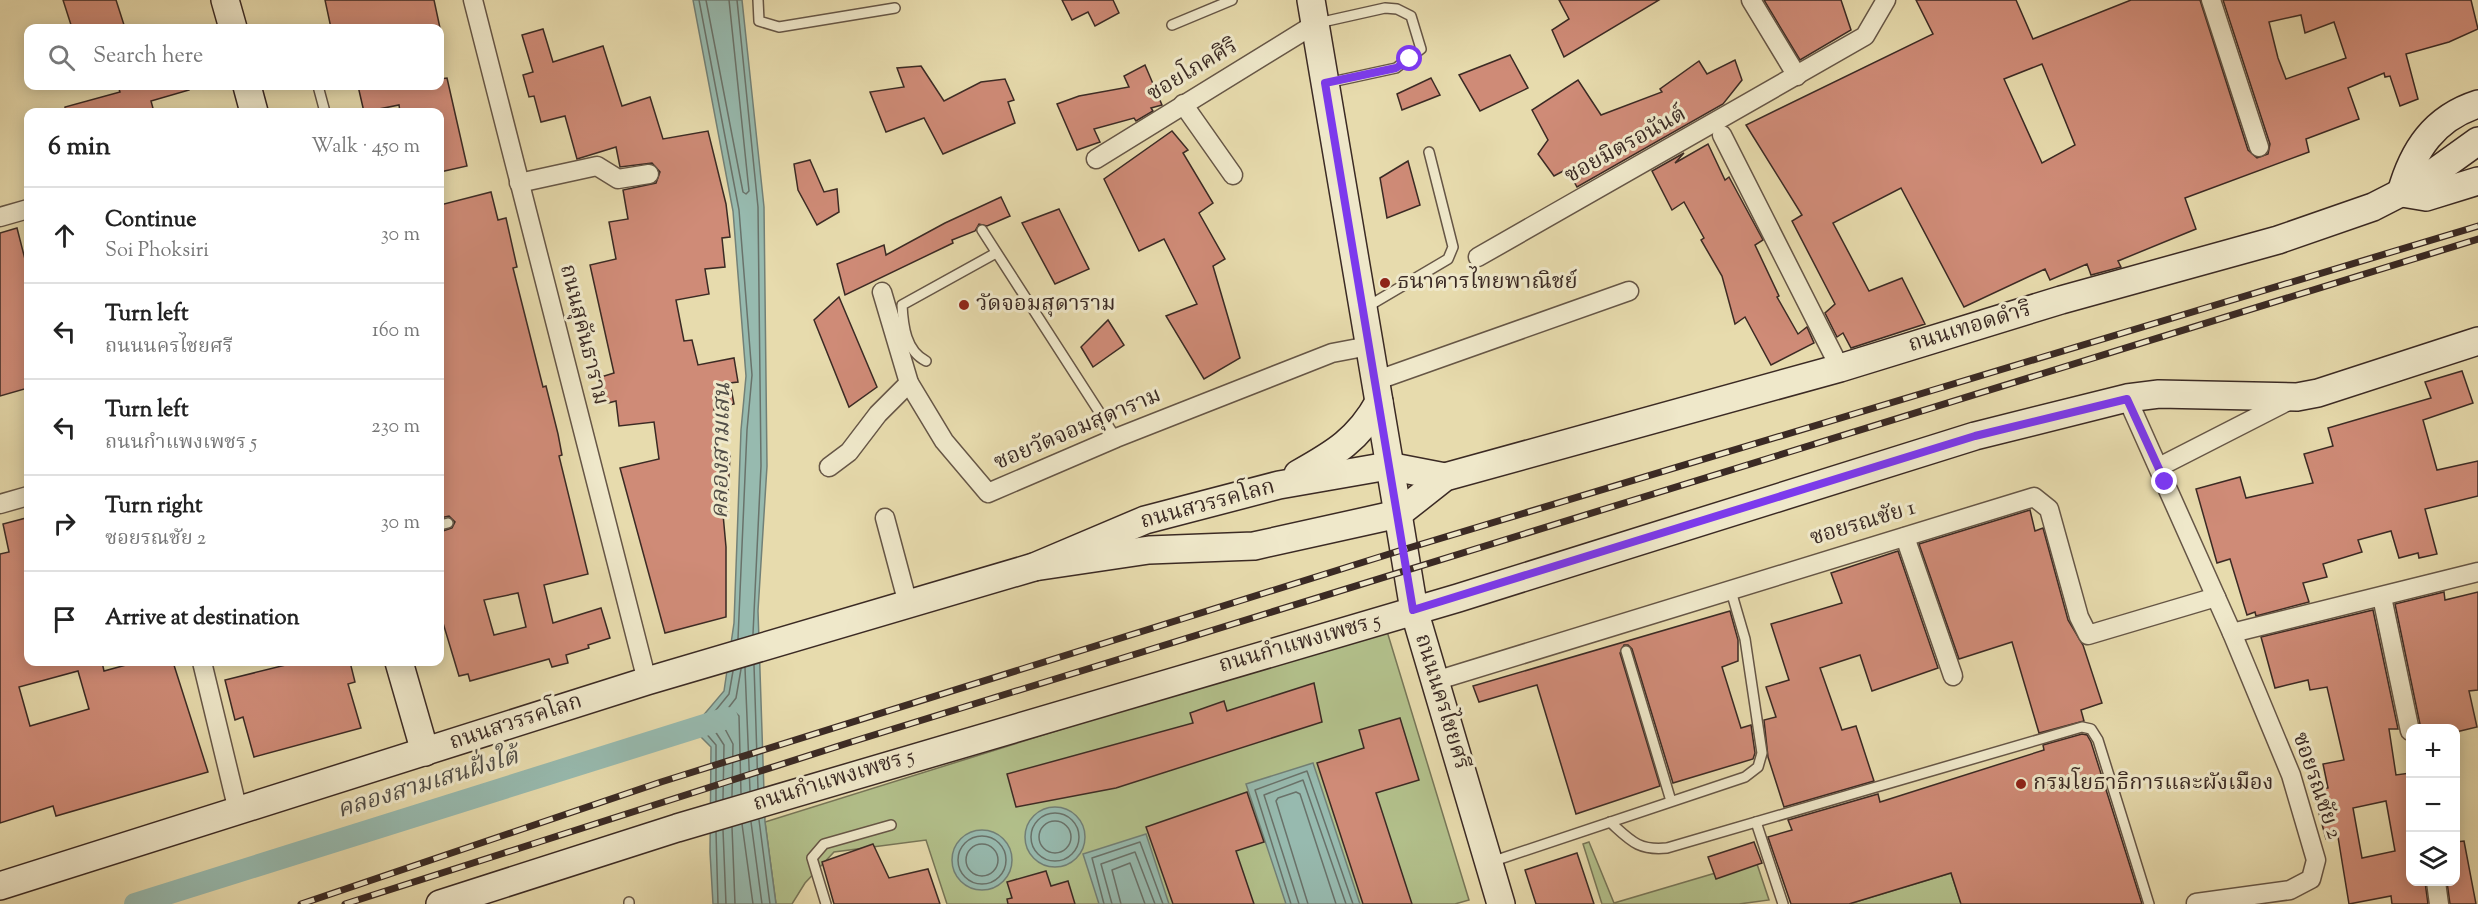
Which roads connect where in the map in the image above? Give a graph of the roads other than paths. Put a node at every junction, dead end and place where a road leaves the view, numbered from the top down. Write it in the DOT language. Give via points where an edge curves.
graph roads {
  1 [pos="225,0"];
  2 [pos="473,0"];
  3 [pos="758,0"];
  4 [pos="1232,0"];
  5 [pos="1751,0"];
  6 [pos="1886,0"];
  7 [pos="2211,0"];
  8 [pos="895,8"];
  9 [pos="1313,12"];
  10 [pos="231,24"];
  11 [pos="1172,26"];
  12 [pos="1797,76"];
  13 [pos="1325,83"];
  14 [pos="248,90"];
  15 [pos="319,90"];
  16 [pos="1183,104"];
  17 [pos="2478,104"];
  18 [pos="253,108"];
  19 [pos="324,108"];
  20 [pos="1722,135"];
  21 [pos="2478,141"];
  22 [pos="2259,147"];
  23 [pos="1429,152"];
  24 [pos="1096,159"];
  25 [pos="649,174"];
  26 [pos="1233,175"];
  27 [pos="2478,181"];
  28 [pos="519,183"];
  29 [pos="2401,193"];
  30 [pos="24,210"];
  31 [pos="0,217"];
  32 [pos="982,230"];
  33 [pos="996,253"];
  34 [pos="1478,257"];
  35 [pos="1629,291"];
  36 [pos="882,292"];
  37 [pos="1362,309"];
  38 [pos="2478,341"];
  39 [pos="1369,346"];
  40 [pos="926,361"];
  41 [pos="1840,368"];
  42 [pos="909,383"];
  43 [pos="1377,391"];
  44 [pos="2297,397"];
  45 [pos="2127,399"];
  46 [pos="1116,438"];
  47 [pos="1388,466"];
  48 [pos="829,467"];
  49 [pos="2159,467"];
  50 [pos="1445,477"];
  51 [pos="1279,485"];
  52 [pos="24,497"];
  53 [pos="0,504"];
  54 [pos="1398,513"];
  55 [pos="885,518"];
  56 [pos="1905,537"];
  57 [pos="1034,567"];
  58 [pos="2478,572"];
  59 [pos="1731,591"];
  60 [pos="2216,597"];
  61 [pos="2382,597"];
  62 [pos="908,604"];
  63 [pos="1413,610"];
  64 [pos="2232,633"];
  65 [pos="1626,651"];
  66 [pos="203,666"];
  67 [pos="400,666"];
  68 [pos="1953,676"];
  69 [pos="656,678"];
  70 [pos="1434,681"];
  71 [pos="2409,724"];
  72 [pos="425,752"];
  73 [pos="1671,801"];
  74 [pos="238,811"];
  75 [pos="1610,822"];
  76 [pos="1756,822"];
  77 [pos="891,825"];
  78 [pos="1488,862"];
  79 [pos="0,886"];
  80 [pos="2437,886"];
  81 [pos="2196,903"];
  82 [pos="440,904"];
  83 [pos="826,904"];
  84 [pos="1499,904"];
  85 [pos="1783,904"];
  86 [pos="2149,904"];
  87 [pos="2439,904"];
  1 -- 10 [label="street"];
  2 -- 28 [label="street, ถนนสุคันธาราม"];
  3 -- 8 [label="lane" via="759,21 779,27"];
  4 -- 11 [label="lane"];
  5 -- 12 [label="street"];
  6 -- 12 [label="street, ซอยมิตรอนันต์" via="1865,36"];
  7 -- 22 [label="street"];
  9 -- 13 [label="street, ถนนนครไชยศรี"];
  9 -- 13 [label="lane" via="1397,9 1411,16 1421,48 1396,68"];
  9 -- 16 [label="street, ซอยโภคศิริ"];
  12 -- 34 [label="street, ซอยมิตรอนันต์"];
  13 -- 37 [label="street, ถนนนครไชยศรี"];
  14 -- 18 [label="street"];
  15 -- 19 [label="lane"];
  16 -- 24 [label="street, ซอยโภคศิริ"];
  16 -- 26 [label="street"];
  17 -- 29 [label="street" via="2437,125 2417,152"];
  20 -- 41 [label="street"];
  21 -- 29 [label="street, ถนนเทอดดำริ"];
  23 -- 37 [label="lane" via="1453,247 1448,259"];
  25 -- 28 [label="street" via="618,179 597,165"];
  27 -- 29 [label="street" via="2426,197"];
  28 -- 69 [label="street, ถนนสุคันธาราม"];
  29 -- 41 [label="street, ถนนเทอดดำริ" via="2373,207 2278,240"];
  30 -- 31 [label="street"];
  32 -- 33 [label="lane"];
  33 -- 40 [label="lane" via="902,305 903,331 919,358"];
  33 -- 46 [label="lane"];
  35 -- 43 [label="street"];
  36 -- 42 [label="street, ซอยวัดจอมสุดาราม"];
  37 -- 39 [label="street, ถนนนครไชยศรี"];
  38 -- 44 [label="street, ถนนกำแพงเพชร 5" via="2338,388"];
  39 -- 43 [label="street, ถนนนครไชยศรี"];
  39 -- 46 [label="street, ซอยวัดจอมสุดาราม" via="1332,353"];
  41 -- 50 [label="street, ถนนเทอดดำริ"];
  42 -- 46 [label="street, ซอยวัดจอมสุดาราม" via="944,441 988,493"];
  42 -- 48 [label="street" via="878,414 849,452"];
  43 -- 47 [label="street, ถนนนครไชยศรี"];
  43 -- 51 [label="street" via="1367,424 1352,439 1331,456"];
  44 -- 45 [label="street, ถนนกำแพงเพชร 5" via="2185,393"];
  44 -- 49 [label="street"];
  45 -- 49 [label="street, ซอยรณชัย 2"];
  45 -- 63 [label="street, ถนนกำแพงเพชร 5" via="1975,436"];
  47 -- 50 [label="street, ถนนเทอดดำริ"];
  47 -- 51 [label="street, ถนนสวรรคโลก"];
  47 -- 54 [label="street, ถนนนครไชยศรี"];
  49 -- 60 [label="street, ซอยรณชัย 2"];
  50 -- 54 [label="street, ถนนเทอดดำริ"];
  51 -- 57 [label="street, ถนนสวรรคโลก" via="1144,520"];
  52 -- 53 [label="street"];
  54 -- 57 [label="street, ถนนสวรรคโลก" via="1254,546 1149,550"];
  54 -- 63 [label="street, ถนนนครไชยศรี"];
  55 -- 62 [label="street"];
  56 -- 59 [label="street, ซอยรณชัย 1"];
  56 -- 60 [label="street, ซอยรณชัย 1" via="2034,497 2049,509 2079,617 2088,635"];
  56 -- 68 [label="street"];
  57 -- 62 [label="street, ถนนสวรรคโลก"];
  58 -- 61 [label="street"];
  59 -- 70 [label="street, ซอยรณชัย 1"];
  59 -- 73 [label="lane" via="1745,639 1762,753 1758,767 1745,777"];
  60 -- 64 [label="street, ซอยรณชัย 2"];
  61 -- 64 [label="street"];
  61 -- 71 [label="street"];
  62 -- 69 [label="street, ถนนสวรรคโลก"];
  63 -- 70 [label="street, ถนนนครไชยศรี"];
  63 -- 82 [label="street, ถนนกำแพงเพชร 5" via="677,828"];
  64 -- 81 [label="street, ซอยรณชัย 2" via="2291,775 2316,860 2311,879 2290,890"];
  65 -- 73 [label="lane"];
  66 -- 74 [label="street"];
  67 -- 72 [label="street"];
  69 -- 72 [label="street, ถนนสวรรคโลก"];
  70 -- 78 [label="street, ถนนนครไชยศรี"];
  72 -- 74 [label="street, ถนนสวรรคโลก"];
  73 -- 75 [label="lane"];
  74 -- 79 [label="street, ถนนสวรรคโลก"];
  75 -- 76 [label="lane" via="1635,844 1649,850"];
  75 -- 78 [label="lane"];
  76 -- 85 [label="lane"];
  76 -- 86 [label="lane" via="2082,727 2091,729 2098,740"];
  77 -- 83 [label="lane" via="824,844 812,858"];
  78 -- 84 [label="street, ถนนนครไชยศรี"];
  80 -- 87 [label="street"];
}
